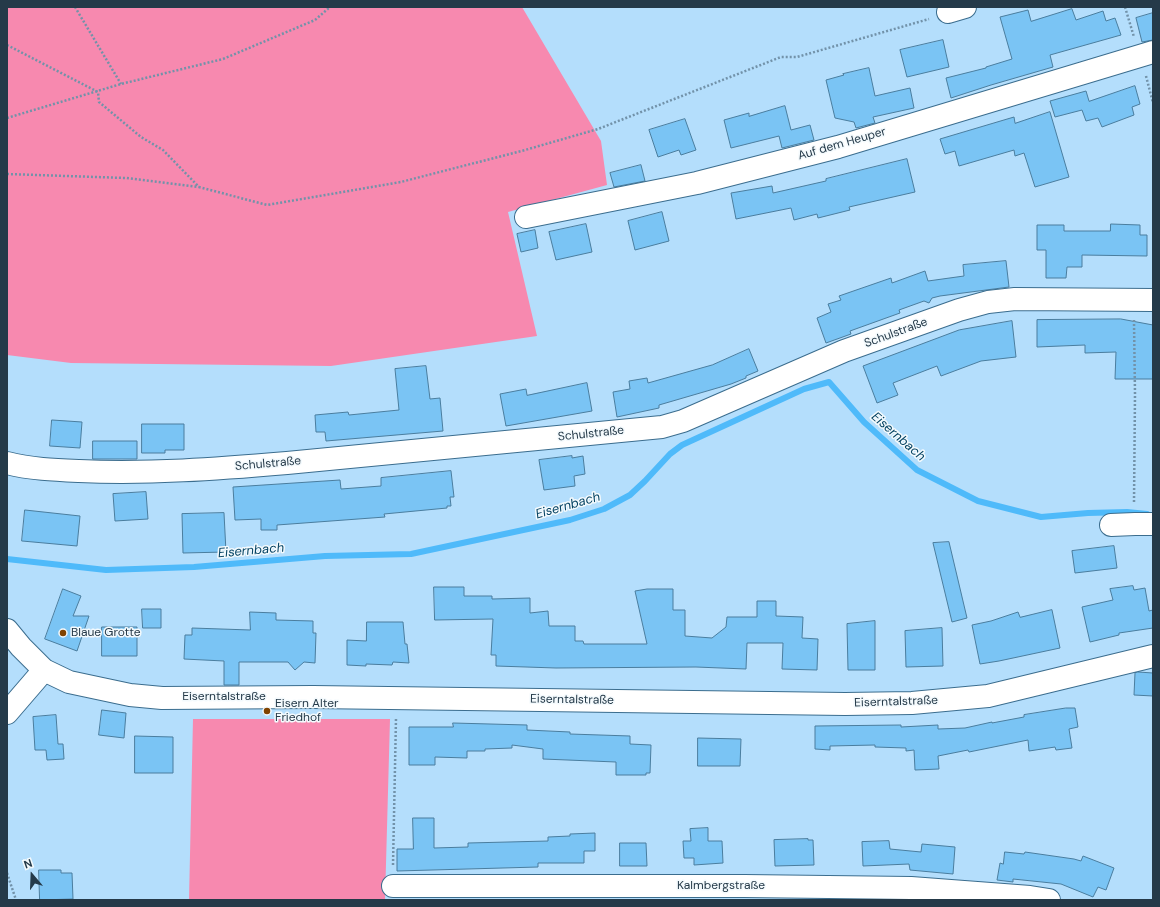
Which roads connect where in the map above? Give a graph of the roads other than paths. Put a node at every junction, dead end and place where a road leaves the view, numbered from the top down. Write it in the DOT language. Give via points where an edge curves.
graph roads {
  1 [pos="1153,52"];
  2 [pos="526,217"];
  3 [pos="1143,300"];
  4 [pos="7,463"];
  5 [pos="1153,524"];
  6 [pos="1111,525"];
  7 [pos="7,630"];
  8 [pos="1153,656"];
  9 [pos="44,670"];
  10 [pos="7,713"];
  11 [pos="393,886"];
  12 [pos="1049,900"];
  1 -- 2 [label="street, Auf dem Heuper" via="838,146 697,183"];
  3 -- 4 [label="street, Schulstraße" via="1015,299 988,302 844,351 662,428 185,471 92,472"];
  5 -- 6 [label="street"];
  7 -- 9 [label="street, Eiserntalstraße"];
  8 -- 9 [label="street, Eiserntalstraße" via="988,696 912,703 844,704 397,698 162,698 130,695 69,682"];
  9 -- 10 [label="street"];
  11 -- 12 [label="street, Kalmbergstraße" via="911,888"];
}
